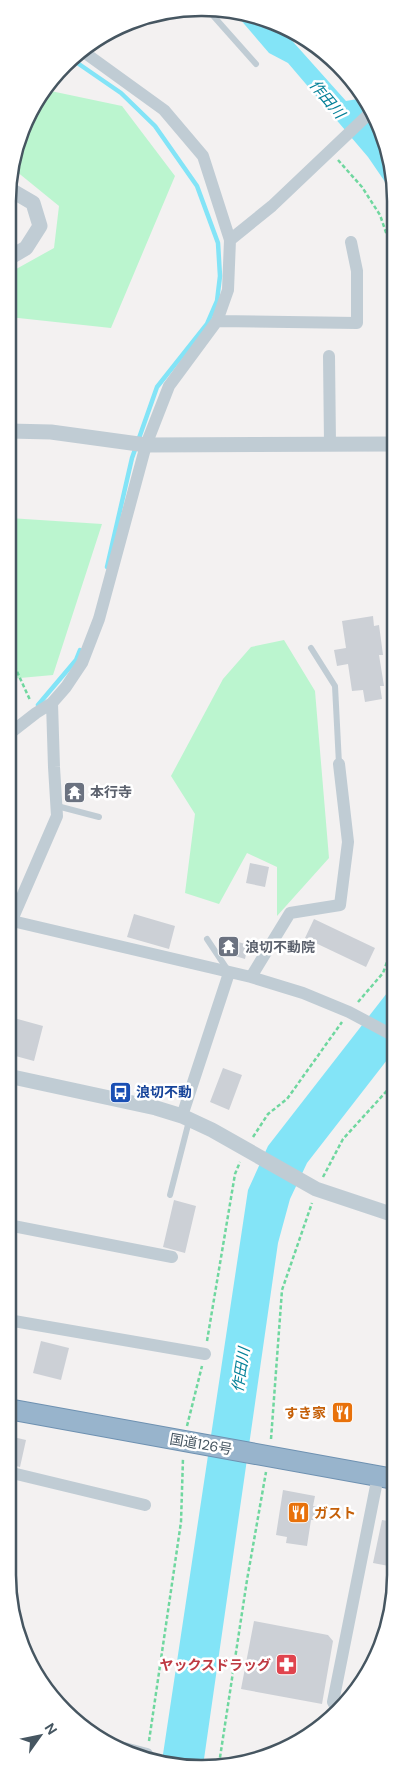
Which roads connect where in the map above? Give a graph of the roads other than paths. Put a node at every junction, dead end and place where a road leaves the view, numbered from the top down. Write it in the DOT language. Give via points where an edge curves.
graph roads {
  1 [pos="214,17"];
  2 [pos="88,55"];
  3 [pos="256,64"];
  4 [pos="366,117"];
  5 [pos="17,193"];
  6 [pos="230,240"];
  7 [pos="351,242"];
  8 [pos="16,254"];
  9 [pos="218,321"];
  10 [pos="329,356"];
  11 [pos="16,431"];
  12 [pos="140,444"];
  13 [pos="330,444"];
  14 [pos="387,444"];
  15 [pos="311,648"];
  16 [pos="52,703"];
  17 [pos="16,728"];
  18 [pos="339,764"];
  19 [pos="57,806"];
  20 [pos="99,816"];
  21 [pos="16,907"];
  22 [pos="16,925"];
  23 [pos="207,939"];
  24 [pos="229,972"];
  25 [pos="251,977"];
  26 [pos="387,1032"];
  27 [pos="16,1078"];
  28 [pos="186,1118"];
  29 [pos="170,1194"];
  30 [pos="387,1213"];
  31 [pos="16,1227"];
  32 [pos="172,1257"];
  33 [pos="16,1321"];
  34 [pos="205,1354"];
  35 [pos="16,1410"];
  36 [pos="16,1474"];
  37 [pos="386,1477"];
  38 [pos="145,1505"];
  39 [pos="334,1703"];
  1 -- 3 [label="lane"];
  2 -- 6 [label="street" via="164,110 203,156"];
  4 -- 6 [label="street" via="272,206"];
  5 -- 8 [label="street" via="33,203 40,226 26,248"];
  6 -- 9 [label="street" via="228,290"];
  7 -- 9 [label="street" via="358,323"];
  9 -- 12 [label="street" via="169,386"];
  10 -- 13 [label="street"];
  11 -- 12 [label="street" via="52,432"];
  12 -- 13 [label="street"];
  12 -- 16 [label="street" via="100,619 82,663"];
  13 -- 14 [label="street"];
  15 -- 18 [label="lane" via="335,686"];
  16 -- 17 [label="street"];
  16 -- 19 [label="street"];
  18 -- 25 [label="street" via="348,842 340,905 290,913"];
  19 -- 20 [label="lane"];
  19 -- 21 [label="street" via="57,816"];
  22 -- 24 [label="street"];
  23 -- 24 [label="lane"];
  24 -- 25 [label="street"];
  24 -- 28 [label="street"];
  25 -- 26 [label="street" via="303,993"];
  27 -- 28 [label="street" via="156,1108"];
  28 -- 29 [label="lane"];
  28 -- 30 [label="street" via="316,1189"];
  31 -- 32 [label="street"];
  33 -- 34 [label="street"];
  35 -- 37 [label="highway, 国道126号"];
  36 -- 38 [label="street"];
  37 -- 39 [label="street"];
}
